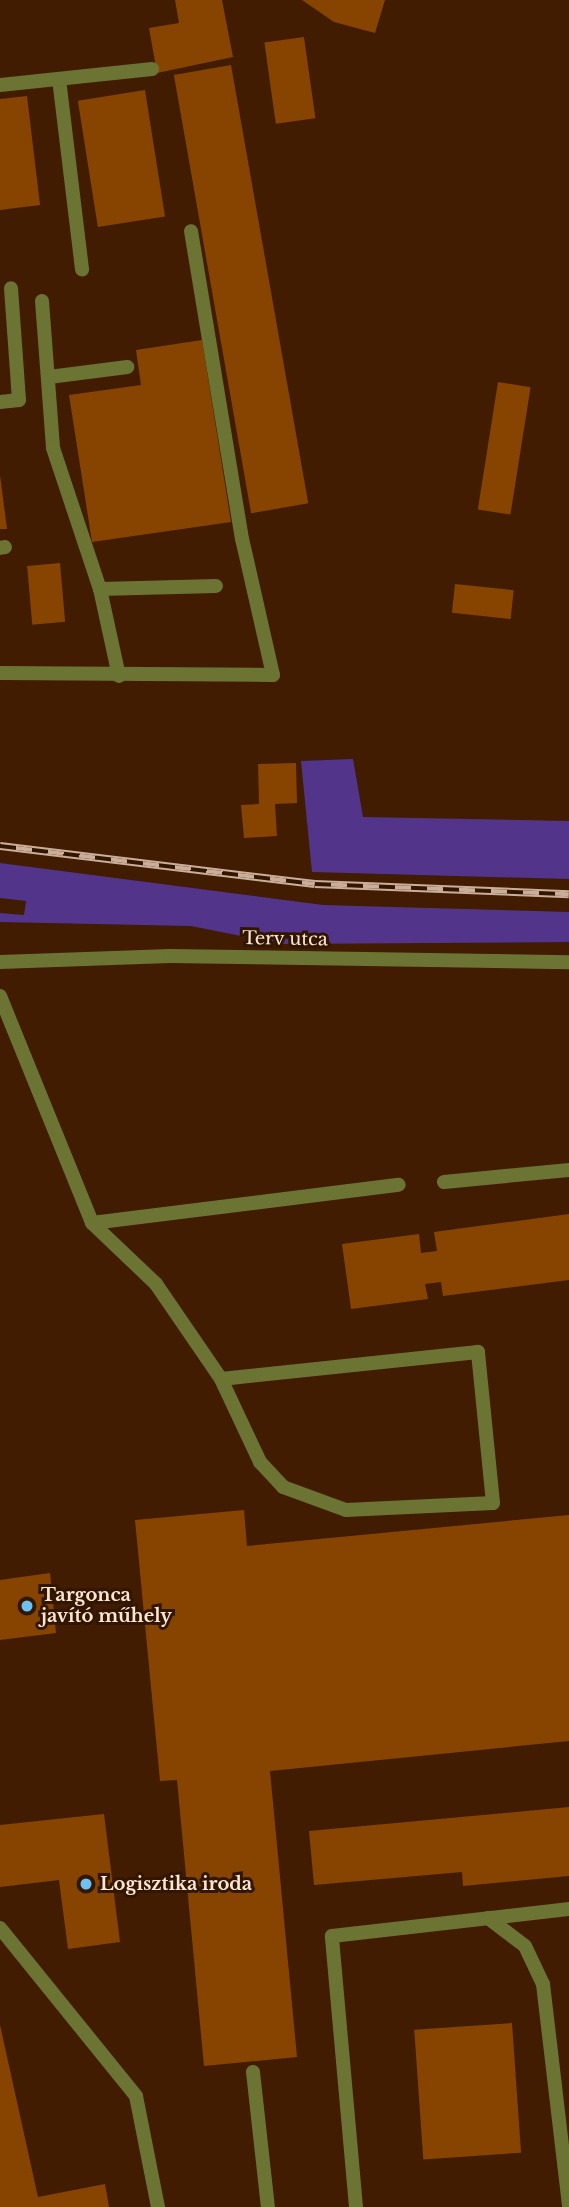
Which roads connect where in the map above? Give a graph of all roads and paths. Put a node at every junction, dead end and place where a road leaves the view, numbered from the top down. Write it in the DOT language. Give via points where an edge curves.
graph roads {
  1 [pos="152,69"];
  2 [pos="59,79"];
  3 [pos="0,85"];
  4 [pos="191,231"];
  5 [pos="82,270"];
  6 [pos="11,288"];
  7 [pos="42,301"];
  8 [pos="127,367"];
  9 [pos="49,377"];
  10 [pos="0,402"];
  11 [pos="216,586"];
  12 [pos="100,589"];
  13 [pos="0,673"];
  14 [pos="119,676"];
  15 [pos="0,962"];
  16 [pos="569,962"];
  17 [pos="0,996"];
  18 [pos="569,1170"];
  19 [pos="444,1182"];
  20 [pos="399,1185"];
  21 [pos="92,1223"];
  22 [pos="221,1379"];
  23 [pos="569,1909"];
  24 [pos="488,1918"];
  25 [pos="0,1928"];
  26 [pos="253,2072"];
  27 [pos="569,2206"];
  28 [pos="158,2207"];
  29 [pos="268,2207"];
  30 [pos="356,2207"];
  1 -- 2 [label="street"];
  2 -- 3 [label="street"];
  2 -- 5 [label="street"];
  4 -- 14 [label="street" via="242,539 273,675"];
  6 -- 10 [label="street" via="19,400"];
  7 -- 9 [label="street"];
  8 -- 9 [label="street"];
  9 -- 12 [label="street" via="53,448"];
  11 -- 12 [label="street"];
  12 -- 14 [label="street"];
  13 -- 14 [label="street"];
  15 -- 16 [label="street, Terv utca" via="170,956"];
  17 -- 21 [label="street"];
  18 -- 19 [label="street"];
  20 -- 21 [label="street"];
  21 -- 22 [label="street" via="156,1284"];
  22 -- 22 [label="street" via="478,1352 493,1503 375,1511 303,1497 270,1476"];
  23 -- 24 [label="street"];
  24 -- 27 [label="street" via="525,1946 543,1984"];
  24 -- 30 [label="street" via="332,1936"];
  25 -- 28 [label="street" via="136,2096"];
  26 -- 29 [label="street"];
}
